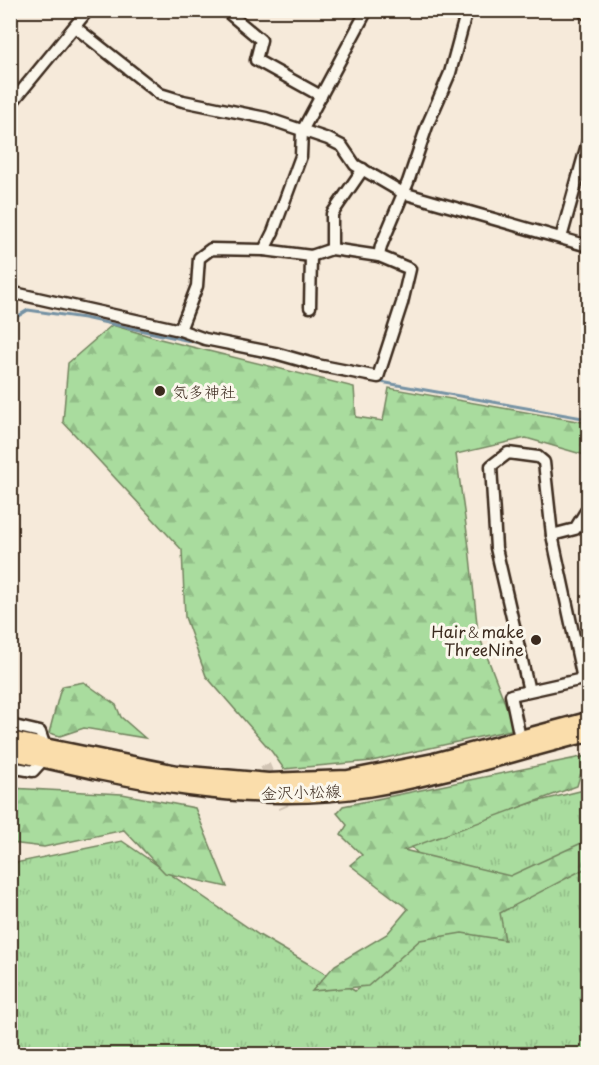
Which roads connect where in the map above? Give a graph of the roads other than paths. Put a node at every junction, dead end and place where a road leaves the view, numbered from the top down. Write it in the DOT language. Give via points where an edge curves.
graph roads {
  1 [pos="88,10"];
  2 [pos="225,10"];
  3 [pos="367,10"];
  4 [pos="467,10"];
  5 [pos="75,27"];
  6 [pos="321,96"];
  7 [pos="10,105"];
  8 [pos="302,131"];
  9 [pos="588,143"];
  10 [pos="363,169"];
  11 [pos="403,193"];
  12 [pos="561,238"];
  13 [pos="588,246"];
  14 [pos="332,249"];
  15 [pos="264,250"];
  16 [pos="310,256"];
  17 [pos="379,256"];
  18 [pos="10,292"];
  19 [pos="310,307"];
  20 [pos="180,330"];
  21 [pos="588,508"];
  22 [pos="552,535"];
  23 [pos="529,691"];
  24 [pos="588,721"];
  25 [pos="10,724"];
  26 [pos="588,733"];
  27 [pos="520,738"];
  28 [pos="10,740"];
  29 [pos="10,751"];
  30 [pos="44,753"];
  31 [pos="10,767"];
  1 -- 5 [label="street"];
  2 -- 6 [label="street" via="261,40 256,60"];
  3 -- 6 [label="street"];
  4 -- 11 [label="street" via="450,73"];
  5 -- 7 [label="street"];
  5 -- 8 [label="street" via="160,94 266,118"];
  6 -- 8 [label="street"];
  8 -- 10 [label="street" via="342,146 355,165"];
  8 -- 15 [label="street" via="301,156"];
  9 -- 12 [label="street"];
  10 -- 11 [label="street"];
  10 -- 14 [label="street" via="332,214"];
  11 -- 12 [label="street"];
  11 -- 17 [label="street"];
  12 -- 13 [label="street"];
  14 -- 16 [label="street"];
  14 -- 17 [label="street"];
  15 -- 16 [label="street"];
  15 -- 20 [label="street" via="211,249 200,258 197,286"];
  16 -- 19 [label="street"];
  17 -- 20 [label="street" via="410,269 378,376 205,339"];
  18 -- 20 [label="street"];
  21 -- 22 [label="street" via="575,529"];
  22 -- 23 [label="street" via="583,680"];
  22 -- 23 [label="street" via="544,462 538,457 508,453 491,466 496,548"];
  23 -- 27 [label="street" via="511,695"];
  24 -- 27 [label="main road, 金沢小松線"];
  25 -- 30 [label="street" via="40,732"];
  26 -- 30 [label="main road, 金沢小松線" via="407,780 325,792 248,793 200,788 134,778"];
  27 -- 30 [label="main road, 金沢小松線" via="434,762 348,779 267,782 177,774"];
  28 -- 30 [label="main road, 金沢小松線"];
  29 -- 30 [label="main road, 金沢小松線"];
  30 -- 31 [label="street" via="33,771"];
}
